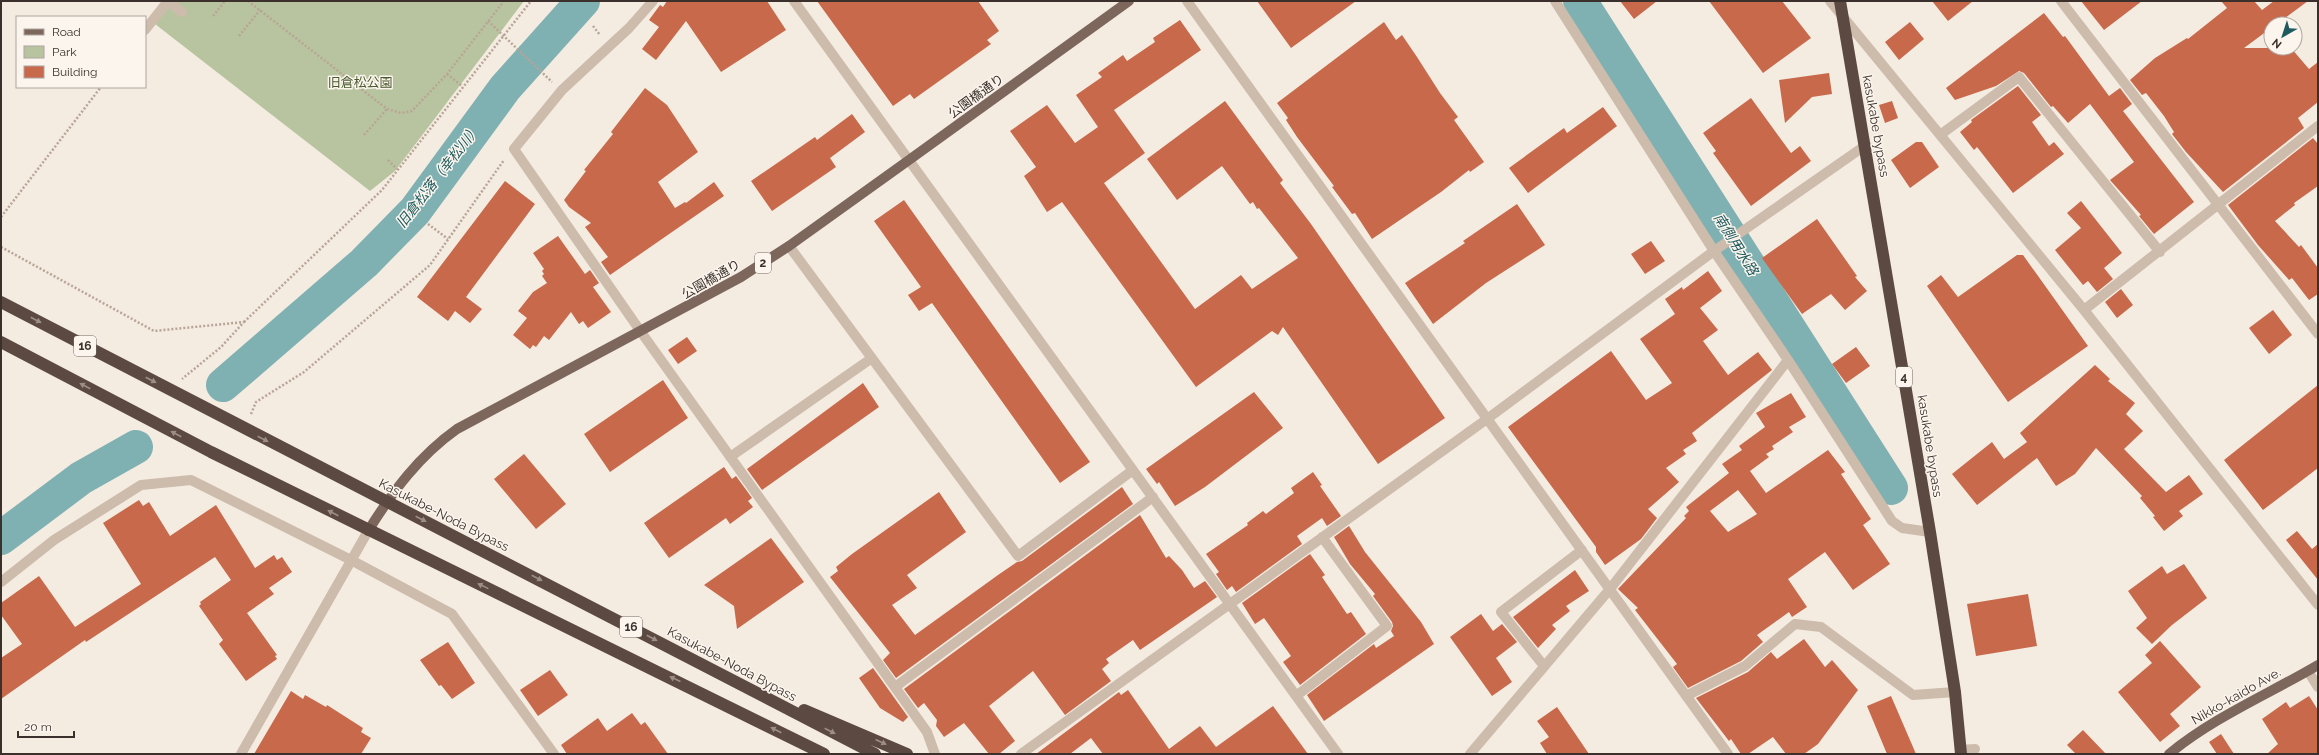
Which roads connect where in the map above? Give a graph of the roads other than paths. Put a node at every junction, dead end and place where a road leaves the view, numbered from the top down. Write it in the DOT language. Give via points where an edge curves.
graph roads {
  1 [pos="168,1"];
  2 [pos="653,1"];
  3 [pos="794,1"];
  4 [pos="1129,1"];
  5 [pos="1187,1"];
  6 [pos="1555,1"];
  7 [pos="1830,1"];
  8 [pos="1840,1"];
  9 [pos="2063,2"];
  10 [pos="182,12"];
  11 [pos="1843,17"];
  12 [pos="146,29"];
  13 [pos="2318,126"];
  14 [pos="1940,135"];
  15 [pos="1866,145"];
  16 [pos="909,160"];
  17 [pos="2220,206"];
  18 [pos="789,246"];
  19 [pos="1714,251"];
  20 [pos="2160,252"];
  21 [pos="1,302"];
  22 [pos="2084,310"];
  23 [pos="641,332"];
  24 [pos="2318,334"];
  25 [pos="1,342"];
  26 [pos="872,358"];
  27 [pos="1788,360"];
  28 [pos="1487,419"];
  29 [pos="730,457"];
  30 [pos="1132,470"];
  31 [pos="1153,497"];
  32 [pos="386,502"];
  33 [pos="368,530"];
  34 [pos="1930,532"];
  35 [pos="1322,537"];
  36 [pos="1582,550"];
  37 [pos="351,560"];
  38 [pos="1,582"];
  39 [pos="1610,589"];
  40 [pos="1229,603"];
  41 [pos="2318,605"];
  42 [pos="2318,665"];
  43 [pos="1544,666"];
  44 [pos="2308,671"];
  45 [pos="729,679"];
  46 [pos="895,687"];
  47 [pos="2318,687"];
  48 [pos="1955,692"];
  49 [pos="1296,696"];
  50 [pos="1686,696"];
  51 [pos="1975,749"];
  52 [pos="1960,752"];
  53 [pos="241,754"];
  54 [pos="554,754"];
  55 [pos="824,754"];
  56 [pos="875,754"];
  57 [pos="907,754"];
  58 [pos="935,754"];
  59 [pos="1021,754"];
  60 [pos="1338,754"];
  61 [pos="1470,754"];
  62 [pos="1728,754"];
  63 [pos="2169,754"];
  1 -- 10 [label="street"];
  1 -- 12 [label="street"];
  2 -- 23 [label="street" via="629,28 562,90 514,149"];
  3 -- 16 [label="street"];
  4 -- 16 [label="main road, 公園橋通り / 2"];
  5 -- 28 [label="street"];
  6 -- 19 [label="street"];
  7 -- 11 [label="street"];
  8 -- 11 [label="highway, kasukabe bypass / 4"];
  9 -- 17 [label="street"];
  11 -- 14 [label="street"];
  11 -- 15 [label="highway, kasukabe bypass / 4"];
  13 -- 17 [label="street"];
  14 -- 20 [label="street" via="2019,77"];
  14 -- 22 [label="street"];
  15 -- 19 [label="street"];
  15 -- 34 [label="highway, kasukabe bypass / 4"];
  16 -- 18 [label="main road, 公園橋通り / 2"];
  16 -- 30 [label="street"];
  17 -- 20 [label="street"];
  17 -- 24 [label="street"];
  18 -- 23 [label="main road, 公園橋通り / 2" via="742,276"];
  18 -- 26 [label="street"];
  19 -- 27 [label="street"];
  19 -- 28 [label="street"];
  20 -- 22 [label="street"];
  21 -- 32 [label="highway, Kasukabe-Noda Bypass / 16, one-way"];
  22 -- 41 [label="street"];
  23 -- 29 [label="street"];
  23 -- 32 [label="main road, 公園橋通り / 2" via="458,429 434,446"];
  33 -- 25 [label="highway, 16, one-way" via="210,452"];
  26 -- 29 [label="street"];
  26 -- 30 [label="street" via="1018,556"];
  27 -- 34 [label="street" via="1892,521 1902,528"];
  27 -- 39 [label="street"];
  28 -- 35 [label="street"];
  28 -- 36 [label="street"];
  29 -- 46 [label="street"];
  30 -- 31 [label="street"];
  31 -- 40 [label="street"];
  31 -- 46 [label="street"];
  32 -- 33 [label="main road, 公園橋通り / 2"];
  32 -- 45 [label="highway, Kasukabe-Noda Bypass / 16, one-way" via="533,575"];
  33 -- 37 [label="street"];
  55 -- 33 [label="highway, 16, one-way"];
  34 -- 48 [label="highway, kasukabe bypass / 4"];
  35 -- 40 [label="street"];
  35 -- 49 [label="street" via="1387,626"];
  36 -- 39 [label="street"];
  36 -- 43 [label="street" via="1501,612"];
  37 -- 38 [label="street" via="191,480 141,485 54,540"];
  37 -- 53 [label="street"];
  37 -- 54 [label="street" via="452,614"];
  39 -- 43 [label="street"];
  39 -- 50 [label="street"];
  40 -- 49 [label="street"];
  40 -- 59 [label="street"];
  42 -- 44 [label="main road, Nikko-kaido Ave."];
  43 -- 61 [label="street"];
  44 -- 47 [label="street"];
  44 -- 63 [label="main road, Nikko-kaido Ave." via="2240,706"];
  45 -- 56 [label="highway, Kasukabe-Noda Bypass / 16, one-way"];
  45 -- 57 [label="highway, 16, one-way"];
  46 -- 58 [label="street" via="927,732"];
  48 -- 50 [label="street" via="1914,695 1821,627 1794,624 1745,666"];
  48 -- 52 [label="highway, kasukabe bypass / 4"];
  49 -- 60 [label="street"];
  50 -- 62 [label="street"];
  51 -- 52 [label="street"];
}
